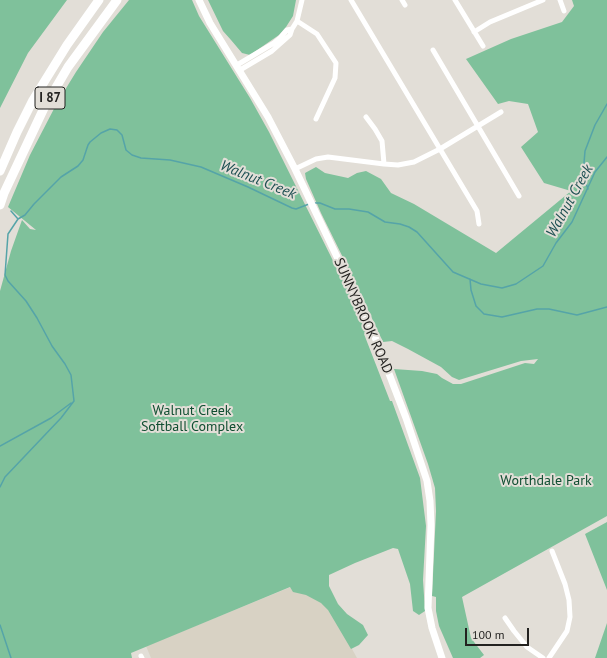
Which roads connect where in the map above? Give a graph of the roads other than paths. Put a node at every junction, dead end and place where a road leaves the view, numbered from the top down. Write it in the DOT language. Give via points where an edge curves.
graph roads {
  1 [pos="99,0"];
  2 [pos="117,0"];
  3 [pos="199,0"];
  4 [pos="302,0"];
  5 [pos="351,0"];
  6 [pos="455,0"];
  7 [pos="543,0"];
  8 [pos="560,0"];
  9 [pos="564,11"];
  10 [pos="297,21"];
  11 [pos="474,32"];
  12 [pos="483,46"];
  13 [pos="433,50"];
  14 [pos="238,67"];
  15 [pos="501,112"];
  16 [pos="366,117"];
  17 [pos="316,119"];
  18 [pos="478,126"];
  19 [pos="440,149"];
  20 [pos="384,164"];
  21 [pos="295,169"];
  22 [pos="0,170"];
  23 [pos="519,196"];
  24 [pos="0,205"];
  25 [pos="479,224"];
  26 [pos="552,551"];
  27 [pos="505,618"];
  28 [pos="442,658"];
  29 [pos="543,658"];
  30 [pos="549,658"];
  1 -- 22 [label="highway, I 87" via="33,100"];
  2 -- 24 [label="highway, I 87" via="68,68 44,108"];
  3 -- 14 [label="main road, SUNNYBROOK ROAD" via="210,23"];
  4 -- 10 [label="street"];
  5 -- 19 [label="street"];
  6 -- 11 [label="street"];
  7 -- 11 [label="street" via="495,20"];
  8 -- 9 [label="street"];
  10 -- 14 [label="street" via="290,35"];
  10 -- 17 [label="street" via="317,34 336,63 335,78"];
  11 -- 12 [label="street"];
  13 -- 18 [label="street"];
  14 -- 21 [label="main road, SUNNYBROOK ROAD"];
  15 -- 18 [label="street"];
  16 -- 20 [label="street" via="382,141"];
  18 -- 19 [label="street"];
  18 -- 23 [label="street"];
  19 -- 20 [label="street" via="414,162"];
  19 -- 25 [label="street" via="477,211"];
  20 -- 21 [label="street" via="328,157 316,159"];
  21 -- 28 [label="main road, SUNNYBROOK ROAD" via="373,332 427,481 431,525 428,608"];
  26 -- 30 [label="street" via="565,584 570,617 567,631"];
  27 -- 29 [label="street" via="527,647"];
}
